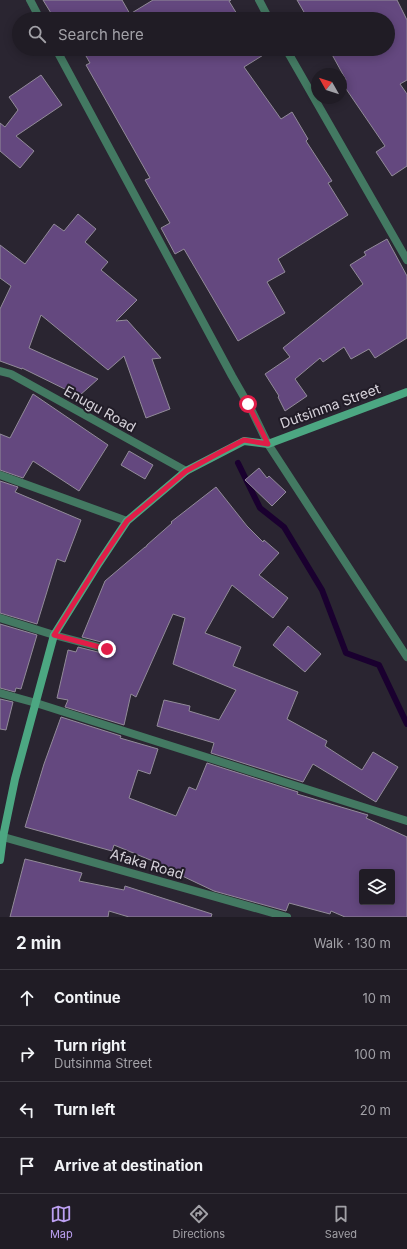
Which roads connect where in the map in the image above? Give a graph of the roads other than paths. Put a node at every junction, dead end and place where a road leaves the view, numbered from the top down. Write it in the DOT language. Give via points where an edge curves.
graph roads {
  1 [pos="30,0"];
  2 [pos="259,0"];
  3 [pos="36,12"];
  4 [pos="265,12"];
  5 [pos="60,56"];
  6 [pos="290,56"];
  7 [pos="407,260"];
  8 [pos="0,371"];
  9 [pos="407,392"];
  10 [pos="268,444"];
  11 [pos="186,471"];
  12 [pos="0,475"];
  13 [pos="127,521"];
  14 [pos="0,618"];
  15 [pos="54,635"];
  16 [pos="107,649"];
  17 [pos="407,657"];
  18 [pos="0,693"];
  19 [pos="36,703"];
  20 [pos="407,821"];
  21 [pos="1,837"];
  22 [pos="0,860"];
  23 [pos="287,917"];
  1 -- 3 [label="street"];
  2 -- 4 [label="street"];
  5 -- 10 [label="street"];
  6 -- 7 [label="street"];
  8 -- 11 [label="street, Enugu Road" via="11,374"];
  9 -- 10 [label="street, Dutsinma Street"];
  10 -- 11 [label="street, Dutsinma Street" via="244,440"];
  10 -- 17 [label="street"];
  11 -- 13 [label="street, Dutsinma Street"];
  12 -- 13 [label="street"];
  13 -- 15 [label="street, Dutsinma Street"];
  14 -- 15 [label="street"];
  15 -- 16 [label="street"];
  15 -- 19 [label="street, Dutsinma Street"];
  18 -- 19 [label="street"];
  19 -- 20 [label="street"];
  19 -- 21 [label="street, Dutsinma Street"];
  21 -- 22 [label="street, Dutsinma Street"];
  21 -- 23 [label="street, Afaka Road"];
}
